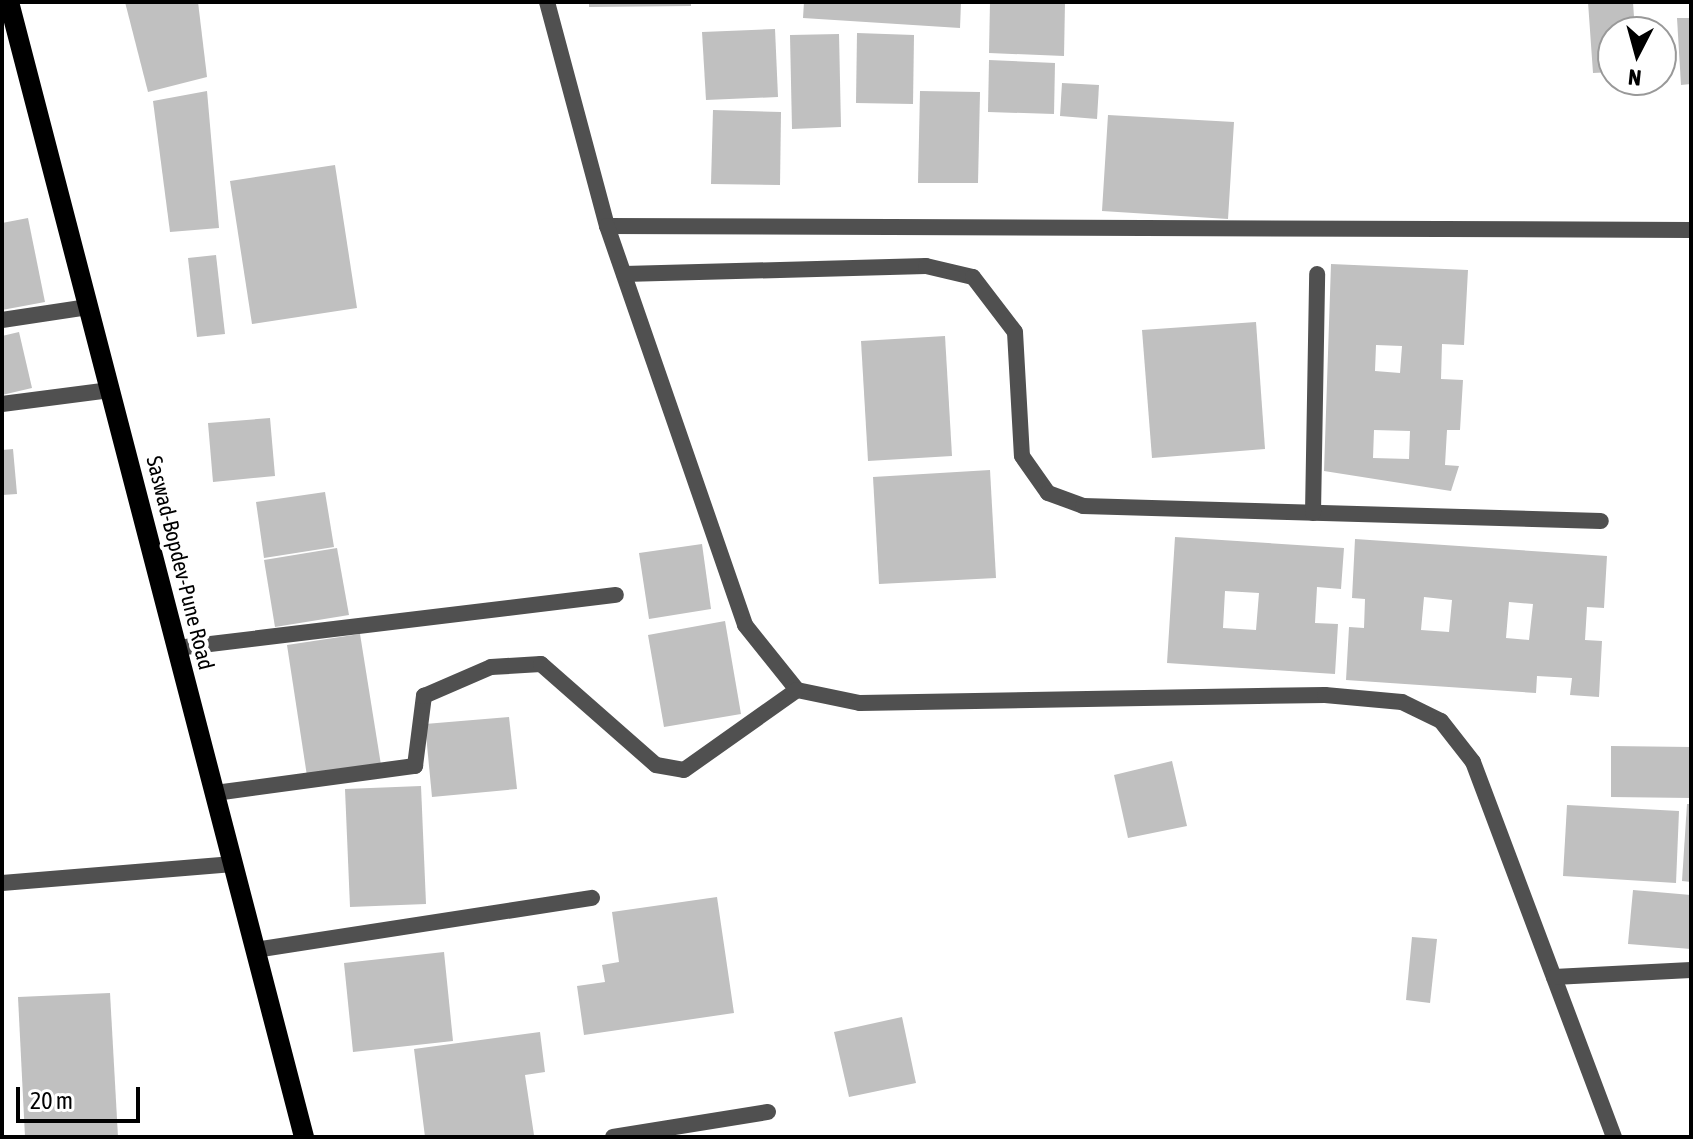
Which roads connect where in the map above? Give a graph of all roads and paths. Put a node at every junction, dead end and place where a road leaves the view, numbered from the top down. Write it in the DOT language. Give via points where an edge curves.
graph roads {
  1 [pos="9,2"];
  2 [pos="547,2"];
  3 [pos="607,226"];
  4 [pos="1691,230"];
  5 [pos="624,274"];
  6 [pos="1317,274"];
  7 [pos="88,307"];
  8 [pos="2,320"];
  9 [pos="110,390"];
  10 [pos="2,404"];
  11 [pos="1313,513"];
  12 [pos="1601,521"];
  13 [pos="616,595"];
  14 [pos="177,648"];
  15 [pos="797,690"];
  16 [pos="215,793"];
  17 [pos="233,864"];
  18 [pos="2,883"];
  19 [pos="592,898"];
  20 [pos="255,950"];
  21 [pos="1691,970"];
  22 [pos="1554,977"];
  23 [pos="768,1112"];
  24 [pos="1609,1135"];
  25 [pos="304,1137"];
  26 [pos="613,1137"];
  1 -- 7 [label="main road, Saswad-Bopdev-Pune Road"];
  2 -- 3 [label="street"];
  3 -- 4 [label="street"];
  3 -- 5 [label="street"];
  5 -- 11 [label="street" via="926,266 973,277 1015,332 1022,456 1048,493 1083,506"];
  5 -- 15 [label="street" via="745,625"];
  6 -- 11 [label="street"];
  7 -- 8 [label="street"];
  7 -- 9 [label="main road, Saswad-Bopdev-Pune Road"];
  9 -- 10 [label="street"];
  9 -- 14 [label="main road, Saswad-Bopdev-Pune Road"];
  11 -- 12 [label="street"];
  13 -- 14 [label="street"];
  14 -- 16 [label="main road, Saswad-Bopdev-Pune Road"];
  15 -- 16 [label="street" via="684,770 656,765 541,664 491,667 424,696 415,766"];
  15 -- 22 [label="street" via="860,703 1325,695 1402,702 1441,721 1473,762"];
  16 -- 17 [label="main road, Saswad-Bopdev-Pune Road"];
  17 -- 18 [label="street"];
  17 -- 20 [label="main road, Saswad-Bopdev-Pune Road"];
  19 -- 20 [label="street"];
  20 -- 25 [label="main road, Saswad-Bopdev-Pune Road"];
  21 -- 22 [label="street"];
  22 -- 24 [label="street"];
  23 -- 26 [label="street"];
}
